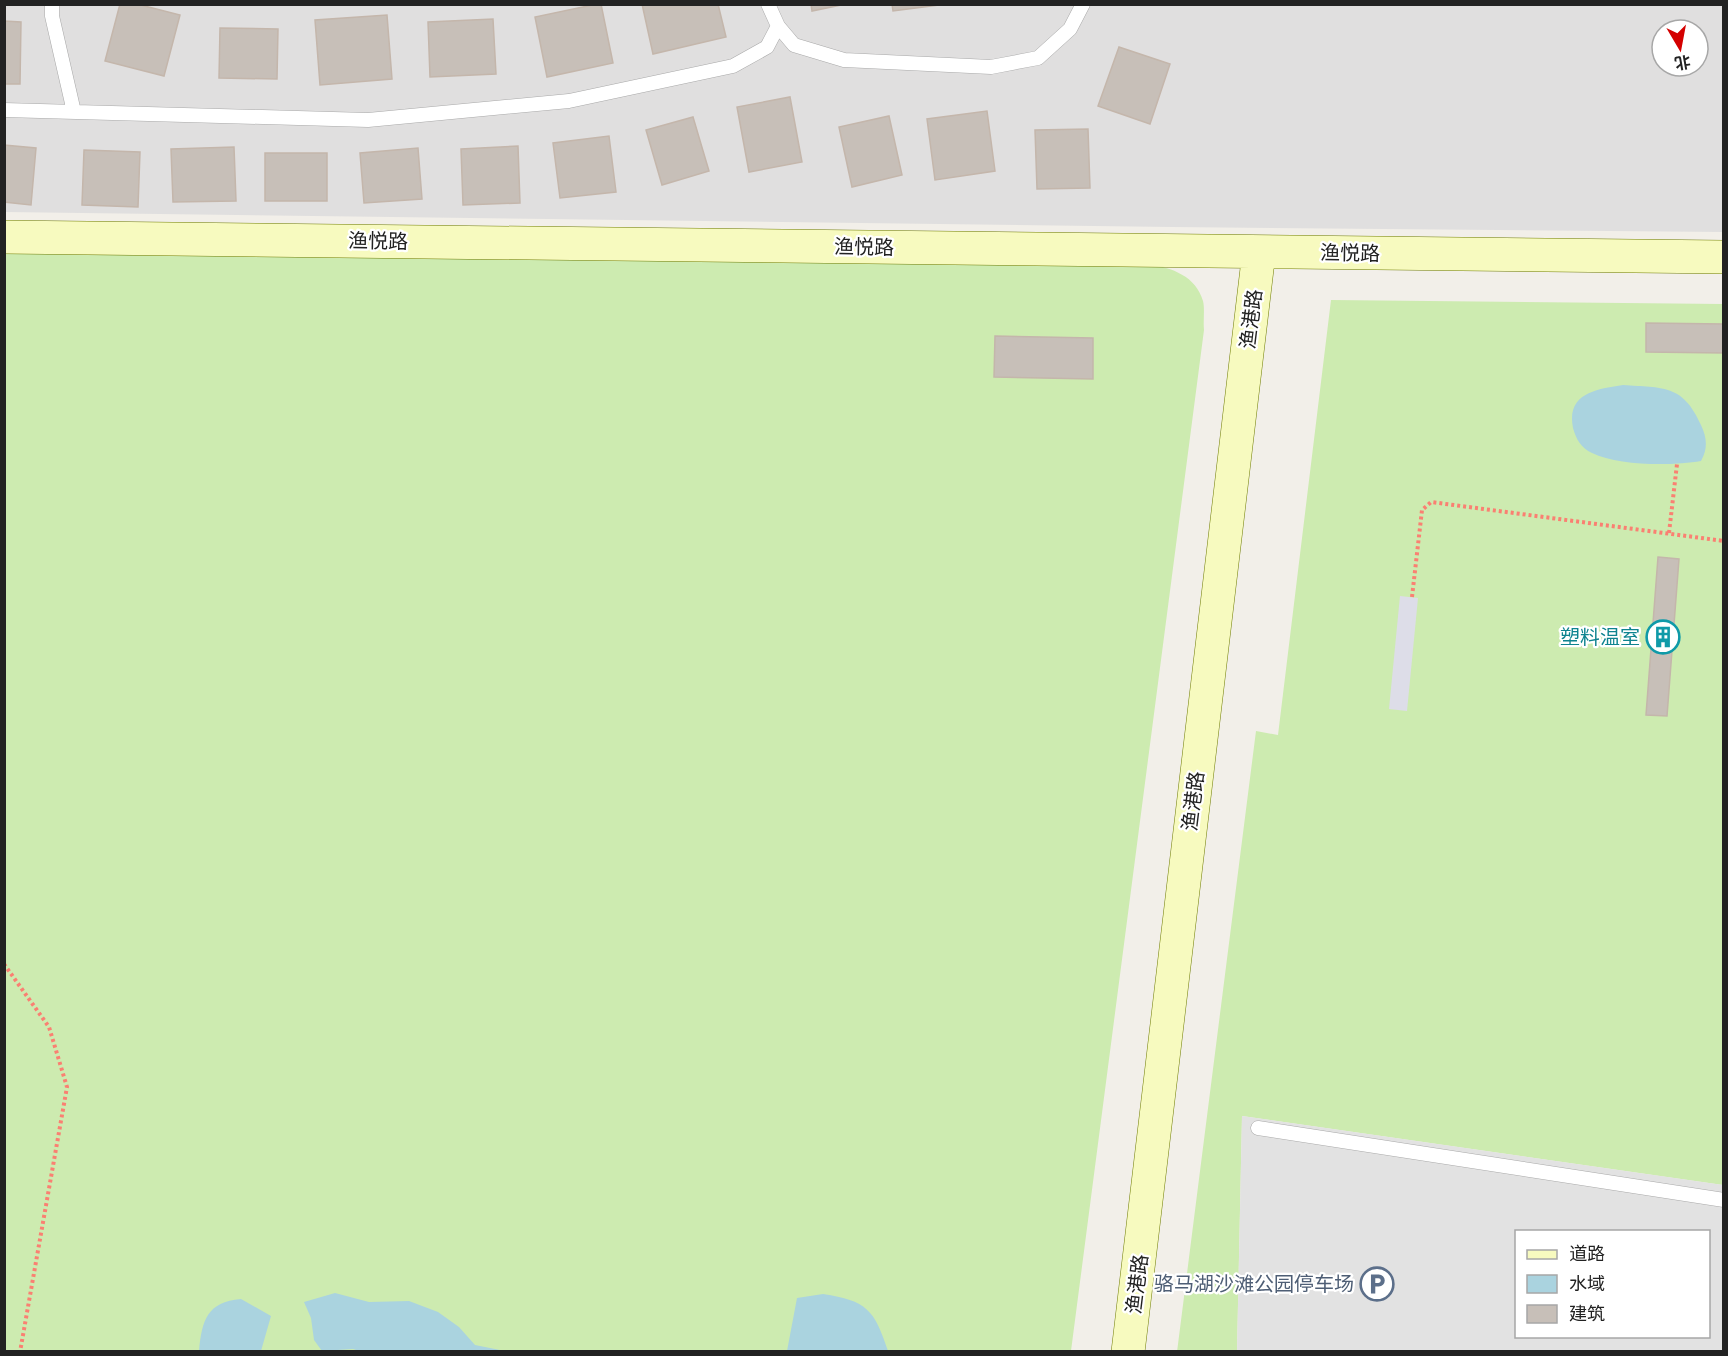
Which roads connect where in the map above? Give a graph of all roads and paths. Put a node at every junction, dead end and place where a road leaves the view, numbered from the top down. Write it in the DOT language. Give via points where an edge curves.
graph roads {
  1 [pos="52,4"];
  2 [pos="768,4"];
  3 [pos="1083,4"];
  4 [pos="778,26"];
  5 [pos="4,110"];
  6 [pos="74,112"];
  7 [pos="4,237"];
  8 [pos="1259,252"];
  9 [pos="1724,257"];
  10 [pos="1677,464"];
  11 [pos="1669,533"];
  12 [pos="1724,541"];
  13 [pos="1412,597"];
  14 [pos="4,964"];
  15 [pos="1258,1128"];
  16 [pos="1724,1200"];
  17 [pos="20,1352"];
  18 [pos="1128,1352"];
  1 -- 6 [label="lane"];
  2 -- 4 [label="lane"];
  3 -- 4 [label="lane" via="1070,29 1038,58 991,67 844,60 794,45"];
  4 -- 6 [label="lane" via="767,47 733,66 569,101 368,120"];
  5 -- 6 [label="lane"];
  7 -- 8 [label="street, 渔悦路"];
  8 -- 9 [label="street, 渔悦路"];
  8 -- 18 [label="street, 渔港路"];
  10 -- 11 [label="path"];
  11 -- 12 [label="path"];
  11 -- 13 [label="path" via="1431,502 1422,510"];
  14 -- 17 [label="path" via="49,1027 67,1087"];
  15 -- 16 [label="lane"];
}
